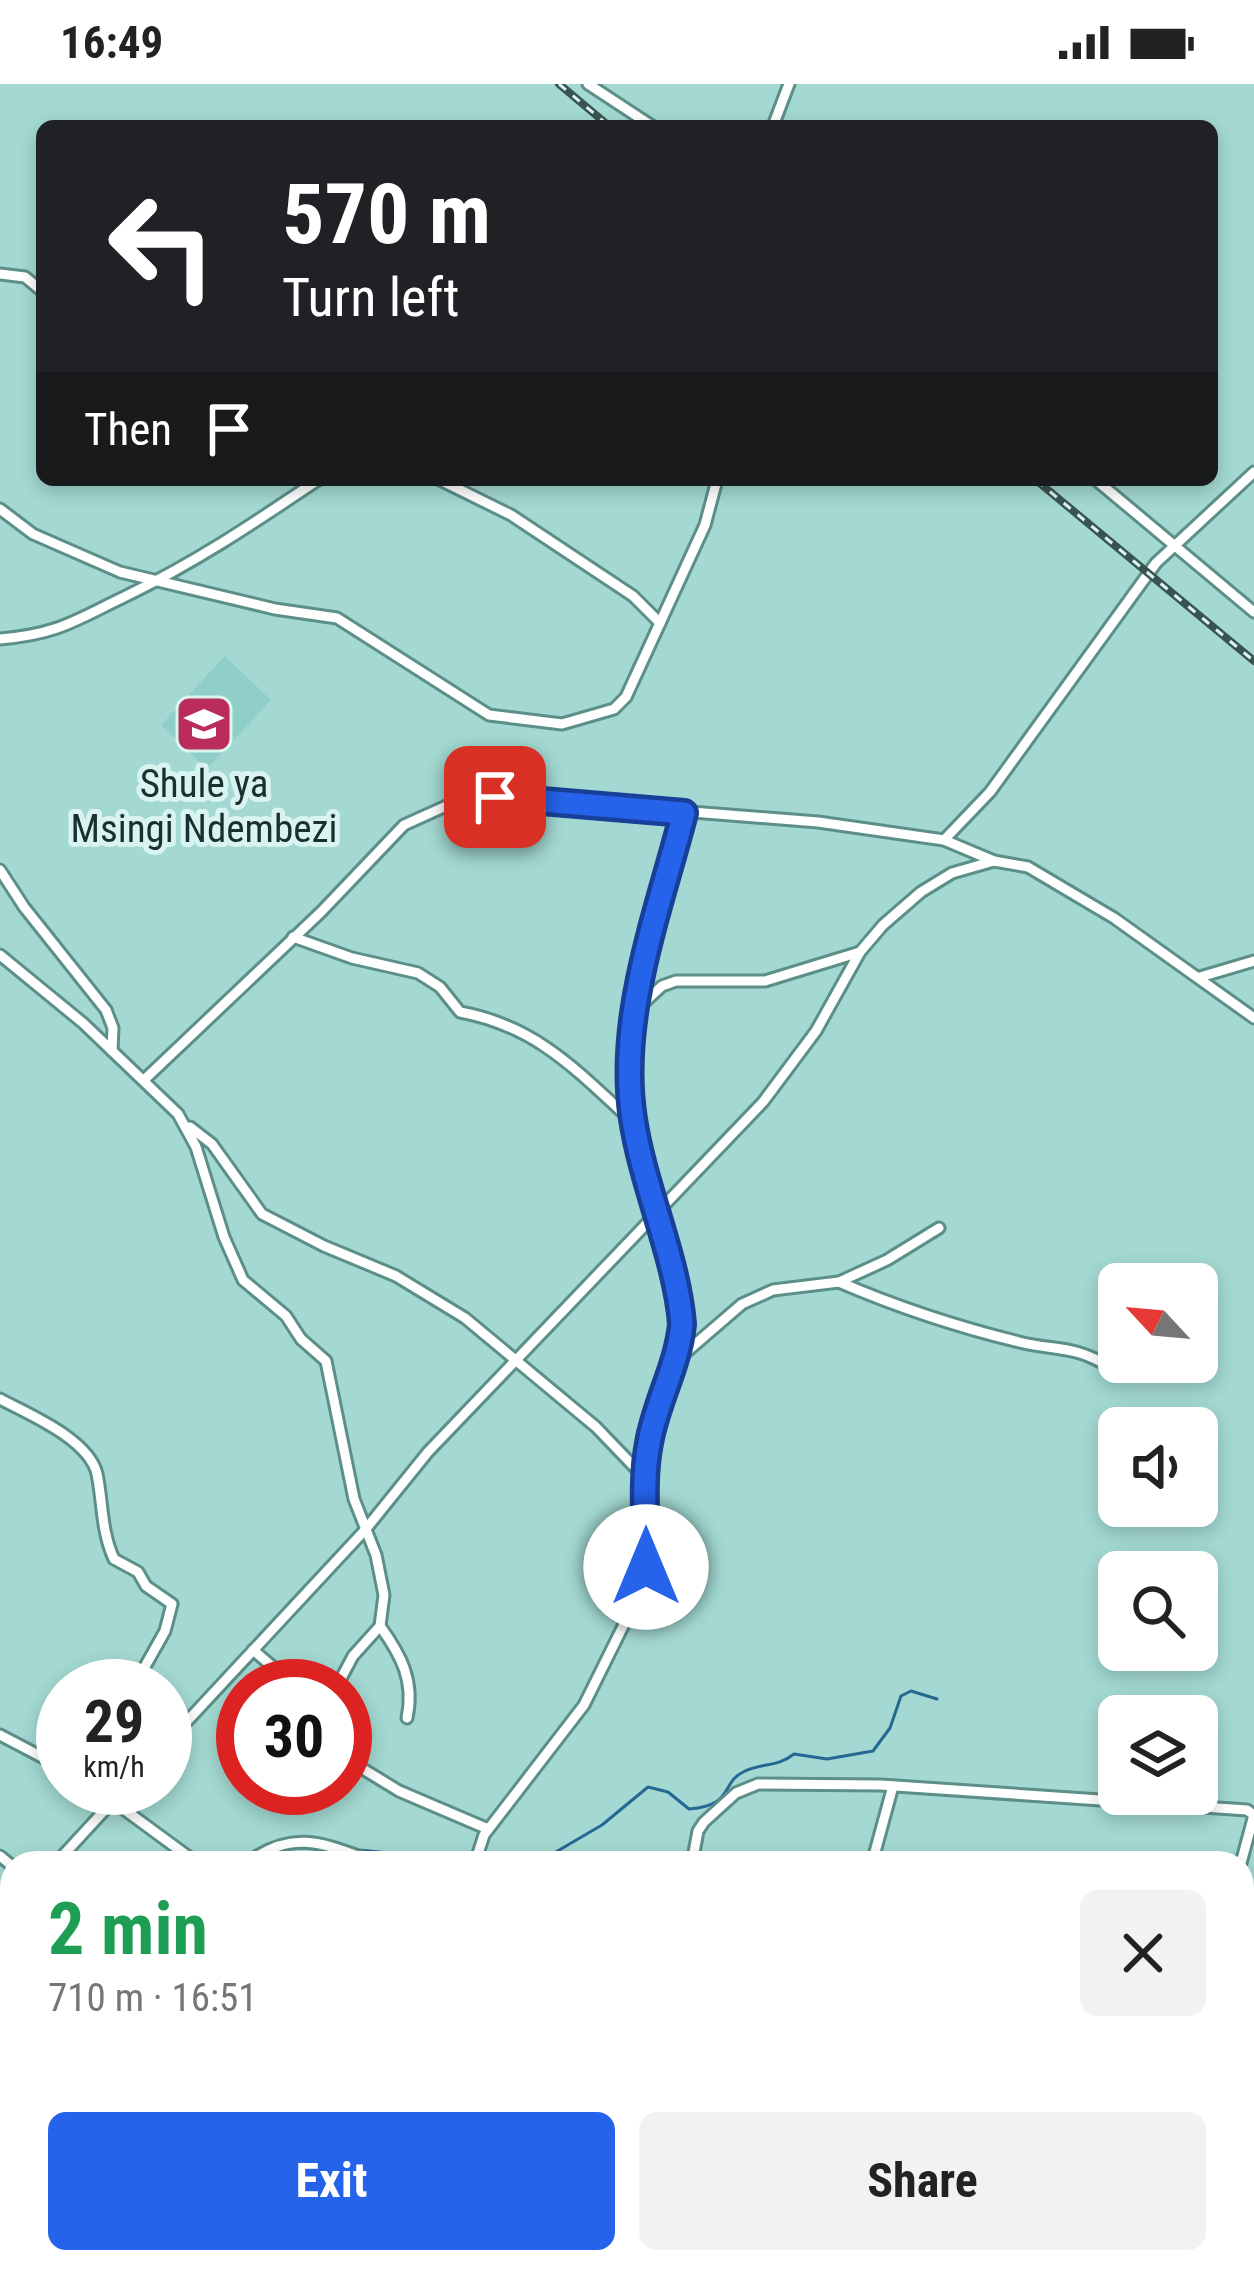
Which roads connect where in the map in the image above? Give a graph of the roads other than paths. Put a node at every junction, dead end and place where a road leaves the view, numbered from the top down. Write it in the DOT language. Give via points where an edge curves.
graph roads {
  1 [pos="587,84"];
  2 [pos="789,84"];
  3 [pos="643,120"];
  4 [pos="774,120"];
  5 [pos="0,274"];
  6 [pos="36,286"];
  7 [pos="1254,472"];
  8 [pos="310,486"];
  9 [pos="452,486"];
  10 [pos="715,486"];
  11 [pos="1103,486"];
  12 [pos="0,509"];
  13 [pos="1174,547"];
  14 [pos="161,581"];
  15 [pos="1254,612"];
  16 [pos="659,623"];
  17 [pos="0,639"];
  18 [pos="684,813"];
  19 [pos="944,840"];
  20 [pos="994,861"];
  21 [pos="0,870"];
  22 [pos="293,937"];
  23 [pos="860,952"];
  24 [pos="0,955"];
  25 [pos="1254,961"];
  26 [pos="1200,977"];
  27 [pos="636,1010"];
  28 [pos="1254,1018"];
  29 [pos="112,1051"];
  30 [pos="144,1080"];
  31 [pos="633,1122"];
  32 [pos="186,1124"];
  33 [pos="655,1211"];
  34 [pos="939,1228"];
  35 [pos="839,1282"];
  36 [pos="515,1359"];
  37 [pos="1098,1361"];
  38 [pos="675,1362"];
  39 [pos="0,1399"];
  40 [pos="644,1477"];
  41 [pos="364,1530"];
  42 [pos="380,1626"];
  43 [pos="253,1650"];
  44 [pos="149,1659"];
  45 [pos="264,1659"];
  46 [pos="351,1659"];
  47 [pos="192,1715"];
  48 [pos="407,1718"];
  49 [pos="0,1735"];
  50 [pos="36,1754"];
  51 [pos="372,1774"];
  52 [pos="892,1786"];
  53 [pos="100,1815"];
  54 [pos="132,1815"];
  55 [pos="488,1829"];
  56 [pos="67,1851"];
  57 [pos="180,1851"];
  58 [pos="267,1851"];
  59 [pos="340,1851"];
  60 [pos="480,1851"];
  61 [pos="695,1851"];
  62 [pos="875,1851"];
  63 [pos="1244,1851"];
  1 -- 3 [label="street"];
  2 -- 4 [label="street"];
  5 -- 6 [label="street" via="22,275"];
  7 -- 13 [label="street"];
  8 -- 14 [label="street"];
  9 -- 16 [label="street" via="511,515 633,596"];
  10 -- 16 [label="street"];
  11 -- 13 [label="street"];
  12 -- 14 [label="street" via="66,550"];
  13 -- 15 [label="street"];
  13 -- 19 [label="street" via="990,792"];
  14 -- 16 [label="street" via="337,618 474,708 544,724 590,719 620,703"];
  14 -- 17 [label="street" via="51,633"];
  18 -- 19 [label="street"];
  18 -- 22 [label="street" via="529,799 455,802 404,825"];
  18 -- 27 [label="street"];
  19 -- 20 [label="street"];
  20 -- 23 [label="street" via="921,892"];
  20 -- 26 [label="street" via="1049,878"];
  21 -- 29 [label="street" via="106,1010"];
  22 -- 30 [label="street"];
  22 -- 31 [label="street" via="418,973 460,1012 526,1033"];
  23 -- 27 [label="street" via="765,981 676,981"];
  23 -- 33 [label="street" via="763,1102"];
  24 -- 29 [label="street"];
  25 -- 26 [label="street"];
  26 -- 28 [label="street"];
  27 -- 31 [label="street"];
  29 -- 30 [label="street"];
  30 -- 32 [label="street"];
  31 -- 33 [label="street"];
  32 -- 36 [label="street" via="212,1144 262,1214 421,1289"];
  32 -- 41 [label="street" via="243,1280 326,1361"];
  33 -- 36 [label="street"];
  33 -- 38 [label="street" via="681,1311"];
  34 -- 35 [label="street"];
  35 -- 37 [label="street"];
  35 -- 38 [label="street" via="760,1295"];
  36 -- 40 [label="street"];
  36 -- 41 [label="street"];
  38 -- 40 [label="street"];
  39 -- 44 [label="street" via="65,1434 96,1471 114,1558 172,1604"];
  40 -- 55 [label="street" via="640,1592 584,1705"];
  41 -- 42 [label="street" via="383,1584"];
  41 -- 43 [label="street"];
  42 -- 46 [label="street"];
  42 -- 48 [label="street" via="409,1678"];
  43 -- 45 [label="street"];
  43 -- 47 [label="street"];
  49 -- 50 [label="street"];
  51 -- 55 [label="street"];
  52 -- 61 [label="street" via="747,1787 703,1824"];
  52 -- 62 [label="street"];
  52 -- 63 [label="street" via="1250,1810"];
  53 -- 56 [label="street"];
  54 -- 57 [label="street"];
  55 -- 60 [label="street"];
  58 -- 59 [label="street" via="307,1840"];
}
